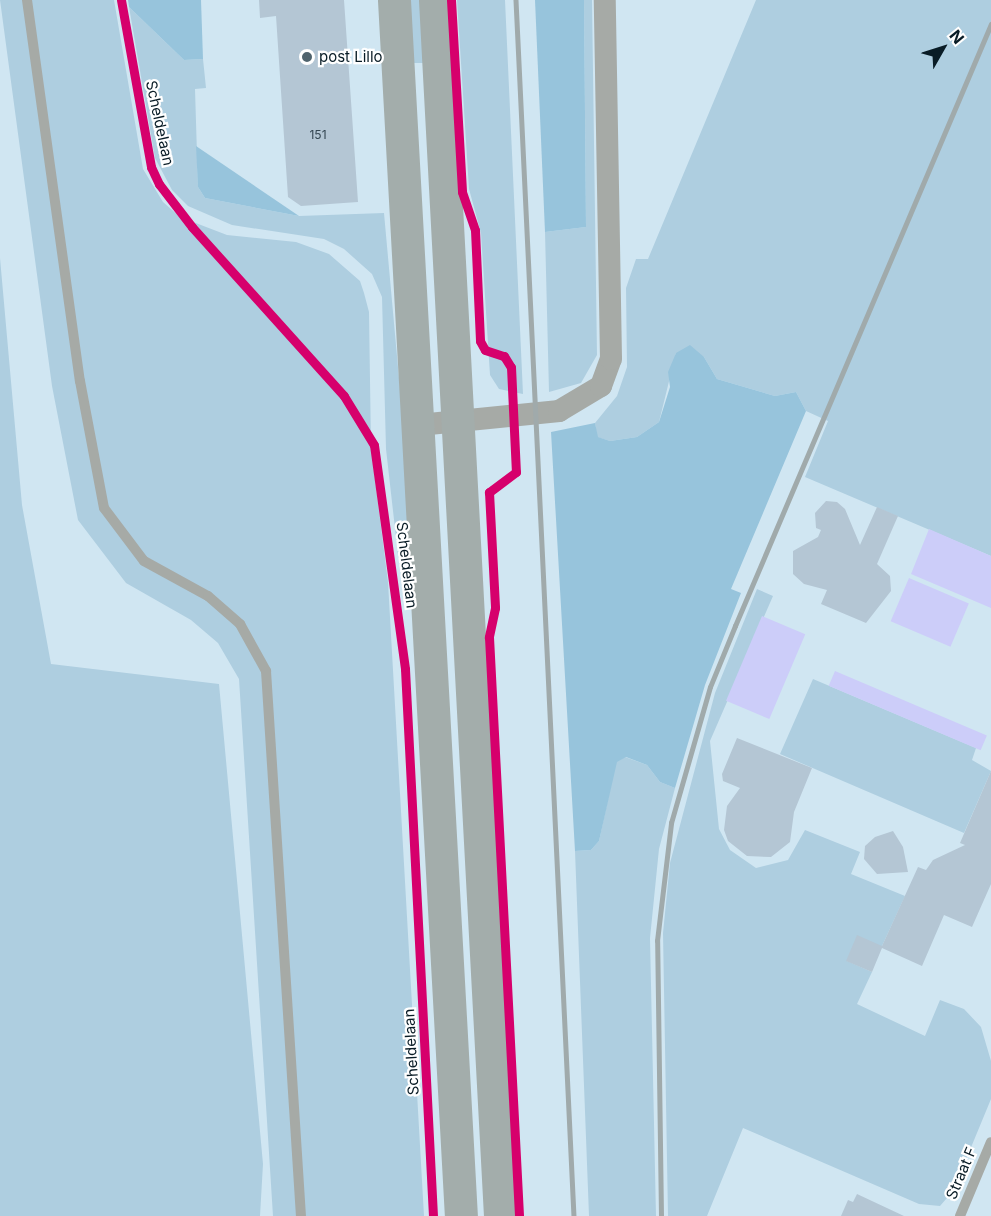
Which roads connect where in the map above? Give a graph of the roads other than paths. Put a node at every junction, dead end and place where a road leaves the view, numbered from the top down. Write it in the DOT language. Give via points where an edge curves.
graph roads {
  1 [pos="27,0"];
  2 [pos="394,0"];
  3 [pos="435,0"];
  4 [pos="606,0"];
  5 [pos="618,0"];
  6 [pos="606,27"];
  7 [pos="460,421"];
  8 [pos="419,424"];
  9 [pos="991,1142"];
  10 [pos="301,1216"];
  11 [pos="461,1216"];
  12 [pos="500,1216"];
  13 [pos="960,1216"];
  1 -- 10 [label="lane" via="80,381 104,508 144,561 207,596 240,624 266,670"];
  2 -- 8 [label="main road, Scheldelaan"];
  3 -- 7 [label="main road"];
  4 -- 6 [label="street"];
  5 -- 6 [label="lane"];
  6 -- 7 [label="street" via="611,359 605,377 581,402 559,411"];
  7 -- 8 [label="street"];
  7 -- 12 [label="main road"];
  8 -- 11 [label="main road, Scheldelaan"];
  9 -- 13 [label="lane, Straat F"];
}
